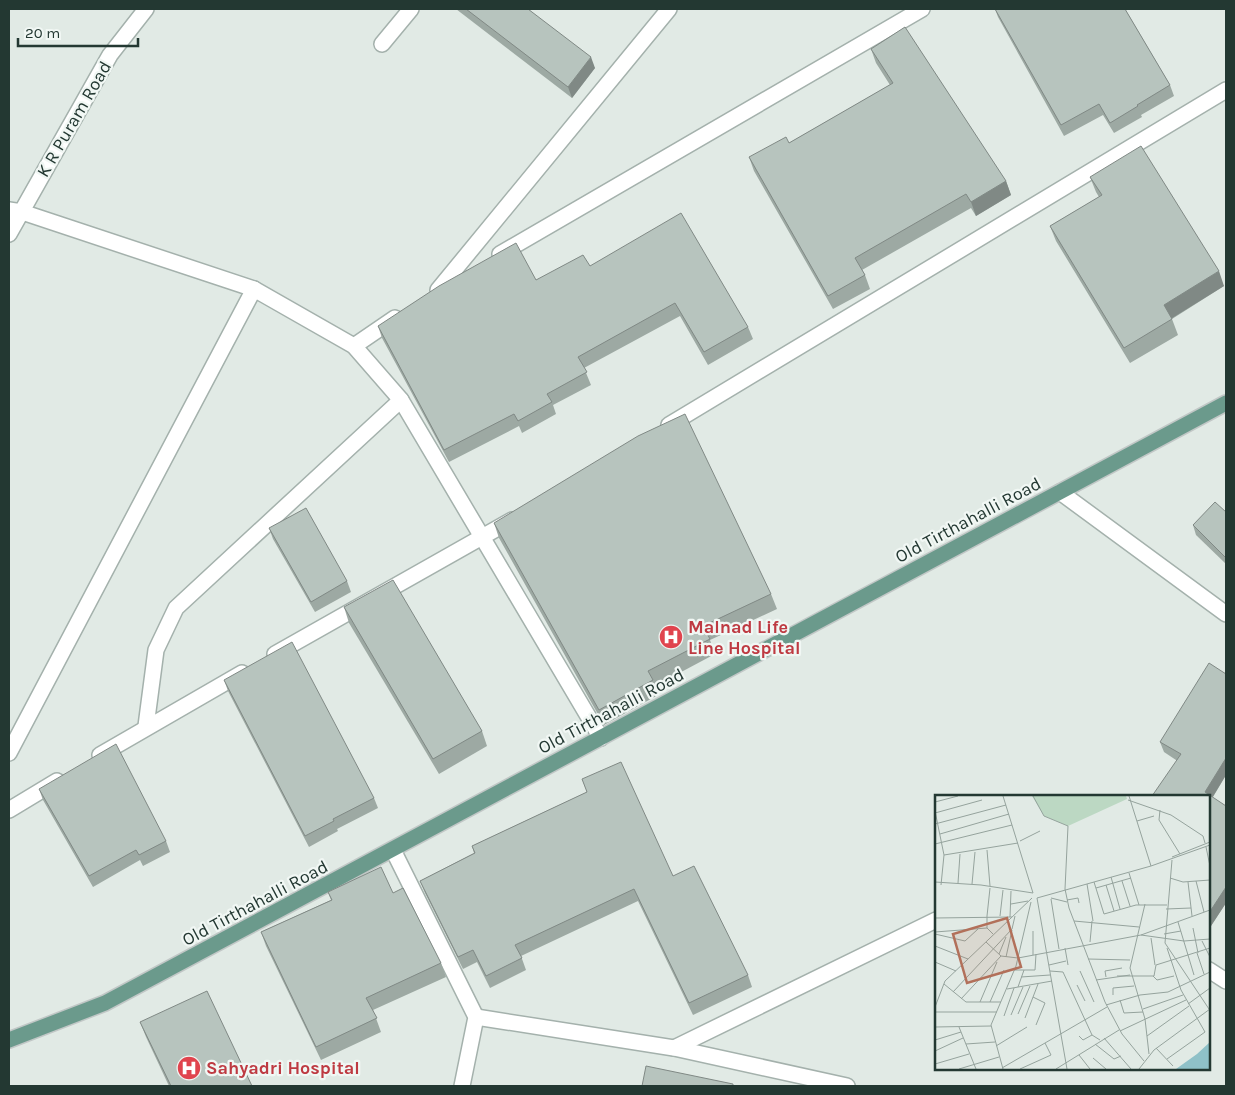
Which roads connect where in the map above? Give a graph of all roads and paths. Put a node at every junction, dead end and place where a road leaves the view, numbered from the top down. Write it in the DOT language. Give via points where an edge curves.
graph roads {
  1 [pos="146,9"];
  2 [pos="411,9"];
  3 [pos="669,9"];
  4 [pos="922,9"];
  5 [pos="382,44"];
  6 [pos="1226,90"];
  7 [pos="15,211"];
  8 [pos="9,234"];
  9 [pos="490,260"];
  10 [pos="473,270"];
  11 [pos="254,289"];
  12 [pos="438,290"];
  13 [pos="423,300"];
  14 [pos="407,310"];
  15 [pos="354,346"];
  16 [pos="401,400"];
  17 [pos="1226,403"];
  18 [pos="654,434"];
  19 [pos="1060,492"];
  20 [pos="526,512"];
  21 [pos="483,537"];
  22 [pos="1226,614"];
  23 [pos="146,726"];
  24 [pos="601,738"];
  25 [pos="9,753"];
  26 [pos="90,761"];
  27 [pos="74,771"];
  28 [pos="9,810"];
  29 [pos="393,850"];
  30 [pos="935,920"];
  31 [pos="1210,971"];
  32 [pos="1226,981"];
  33 [pos="476,1017"];
  34 [pos="9,1040"];
  35 [pos="674,1048"];
  36 [pos="462,1086"];
  37 [pos="847,1086"];
  1 -- 7 [label="street, K R Puram Road" via="110,55"];
  2 -- 5 [label="street"];
  3 -- 12 [label="street"];
  4 -- 9 [label="street"];
  6 -- 18 [label="street"];
  7 -- 8 [label="street, K R Puram Road"];
  7 -- 11 [label="street"];
  10 -- 12 [label="street"];
  11 -- 15 [label="street"];
  11 -- 25 [label="street"];
  12 -- 13 [label="street"];
  14 -- 15 [label="street"];
  15 -- 16 [label="street"];
  16 -- 21 [label="street"];
  16 -- 23 [label="street" via="176,608 156,650"];
  17 -- 19 [label="main road, Old Tirthahalli Road"];
  19 -- 22 [label="street"];
  19 -- 24 [label="main road, Old Tirthahalli Road"];
  20 -- 21 [label="street"];
  21 -- 23 [label="street"];
  21 -- 24 [label="street"];
  23 -- 26 [label="street"];
  24 -- 29 [label="main road, Old Tirthahalli Road"];
  27 -- 28 [label="street"];
  29 -- 33 [label="street"];
  29 -- 34 [label="main road, Old Tirthahalli Road" via="105,1004"];
  30 -- 35 [label="street"];
  31 -- 32 [label="street"];
  33 -- 35 [label="street"];
  33 -- 36 [label="street"];
  35 -- 37 [label="street"];
}
